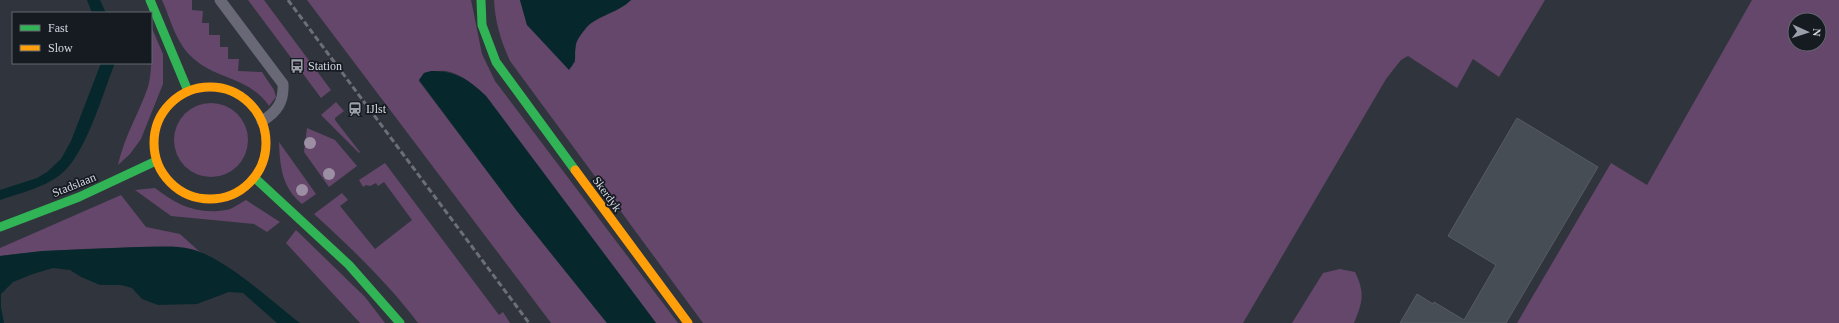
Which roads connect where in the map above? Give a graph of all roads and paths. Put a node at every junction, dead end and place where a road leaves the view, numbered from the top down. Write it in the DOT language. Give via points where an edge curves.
graph roads {
  1 [pos="150,0"];
  2 [pos="220,0"];
  3 [pos="481,0"];
  4 [pos="188,91"];
  5 [pos="262,121"];
  6 [pos="156,161"];
  7 [pos="255,178"];
  8 [pos="0,227"];
  9 [pos="400,323"];
  10 [pos="688,323"];
  1 -- 4 [label="street"];
  2 -- 5 [label="lane" via="283,84 284,94 281,103 271,116"];
  3 -- 10 [label="street, Skerdyk" via="482,25 496,62"];
  4 -- 5 [label="street" via="200,87 225,89 248,101"];
  4 -- 6 [label="street" via="171,102 158,119 153,147"];
  5 -- 7 [label="street" via="266,150"];
  6 -- 7 [label="street" via="170,184 193,198 214,199 234,195"];
  6 -- 8 [label="street, Stadslaan" via="73,200"];
  7 -- 9 [label="street" via="327,242"];
}
